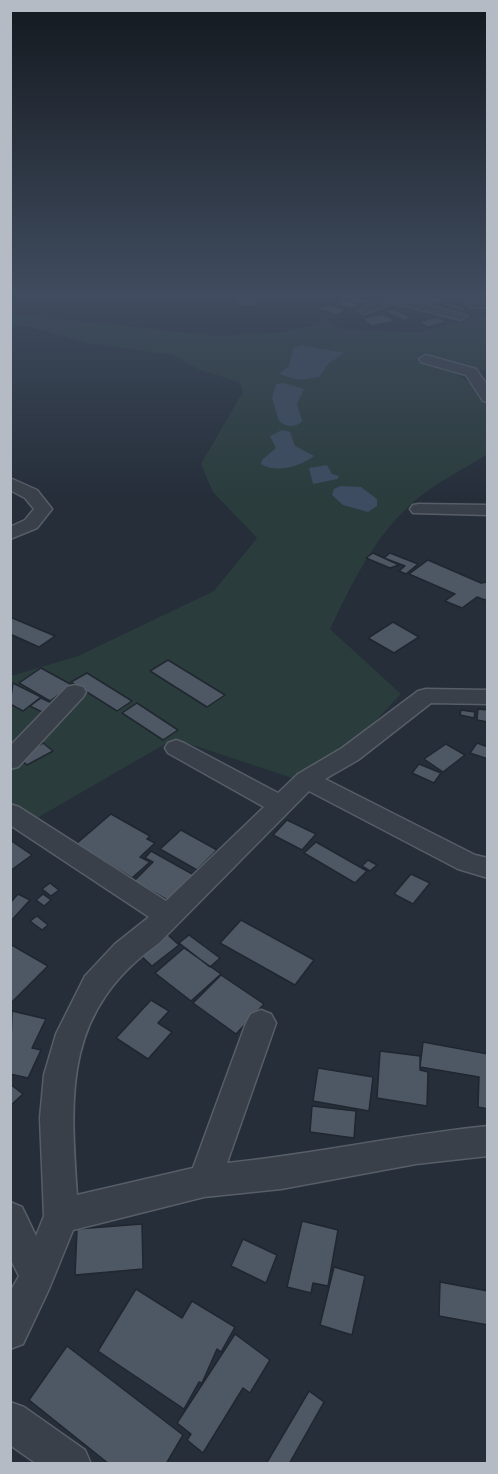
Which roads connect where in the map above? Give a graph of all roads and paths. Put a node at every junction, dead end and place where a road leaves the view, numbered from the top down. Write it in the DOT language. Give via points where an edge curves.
graph roads {
  1 [pos="436,362"];
  2 [pos="488,398"];
  3 [pos="10,483"];
  4 [pos="419,509"];
  5 [pos="488,510"];
  6 [pos="10,534"];
  7 [pos="75,692"];
  8 [pos="488,697"];
  9 [pos="176,748"];
  10 [pos="10,761"];
  11 [pos="306,780"];
  12 [pos="280,805"];
  13 [pos="10,813"];
  14 [pos="488,868"];
  15 [pos="168,916"];
  16 [pos="261,1023"];
  17 [pos="488,1141"];
  18 [pos="204,1181"];
  19 [pos="60,1216"];
  20 [pos="10,1219"];
  21 [pos="37,1277"];
  22 [pos="10,1331"];
  23 [pos="10,1421"];
  24 [pos="71,1464"];
  1 -- 2 [label="street" via="471,372"];
  3 -- 6 [label="street" via="31,494 43,509 31,524"];
  4 -- 5 [label="street"];
  7 -- 10 [label="street"];
  8 -- 11 [label="street" via="426,696 350,754"];
  9 -- 12 [label="street"];
  11 -- 12 [label="street"];
  11 -- 14 [label="street" via="467,862"];
  12 -- 15 [label="street"];
  13 -- 15 [label="street"];
  15 -- 19 [label="street" via="95,984 71,1034 59,1075 56,1118"];
  16 -- 18 [label="street"];
  17 -- 18 [label="street"];
  18 -- 19 [label="street"];
  19 -- 21 [label="street"];
  20 -- 21 [label="street"];
  21 -- 22 [label="street"];
  23 -- 24 [label="street"];
}
